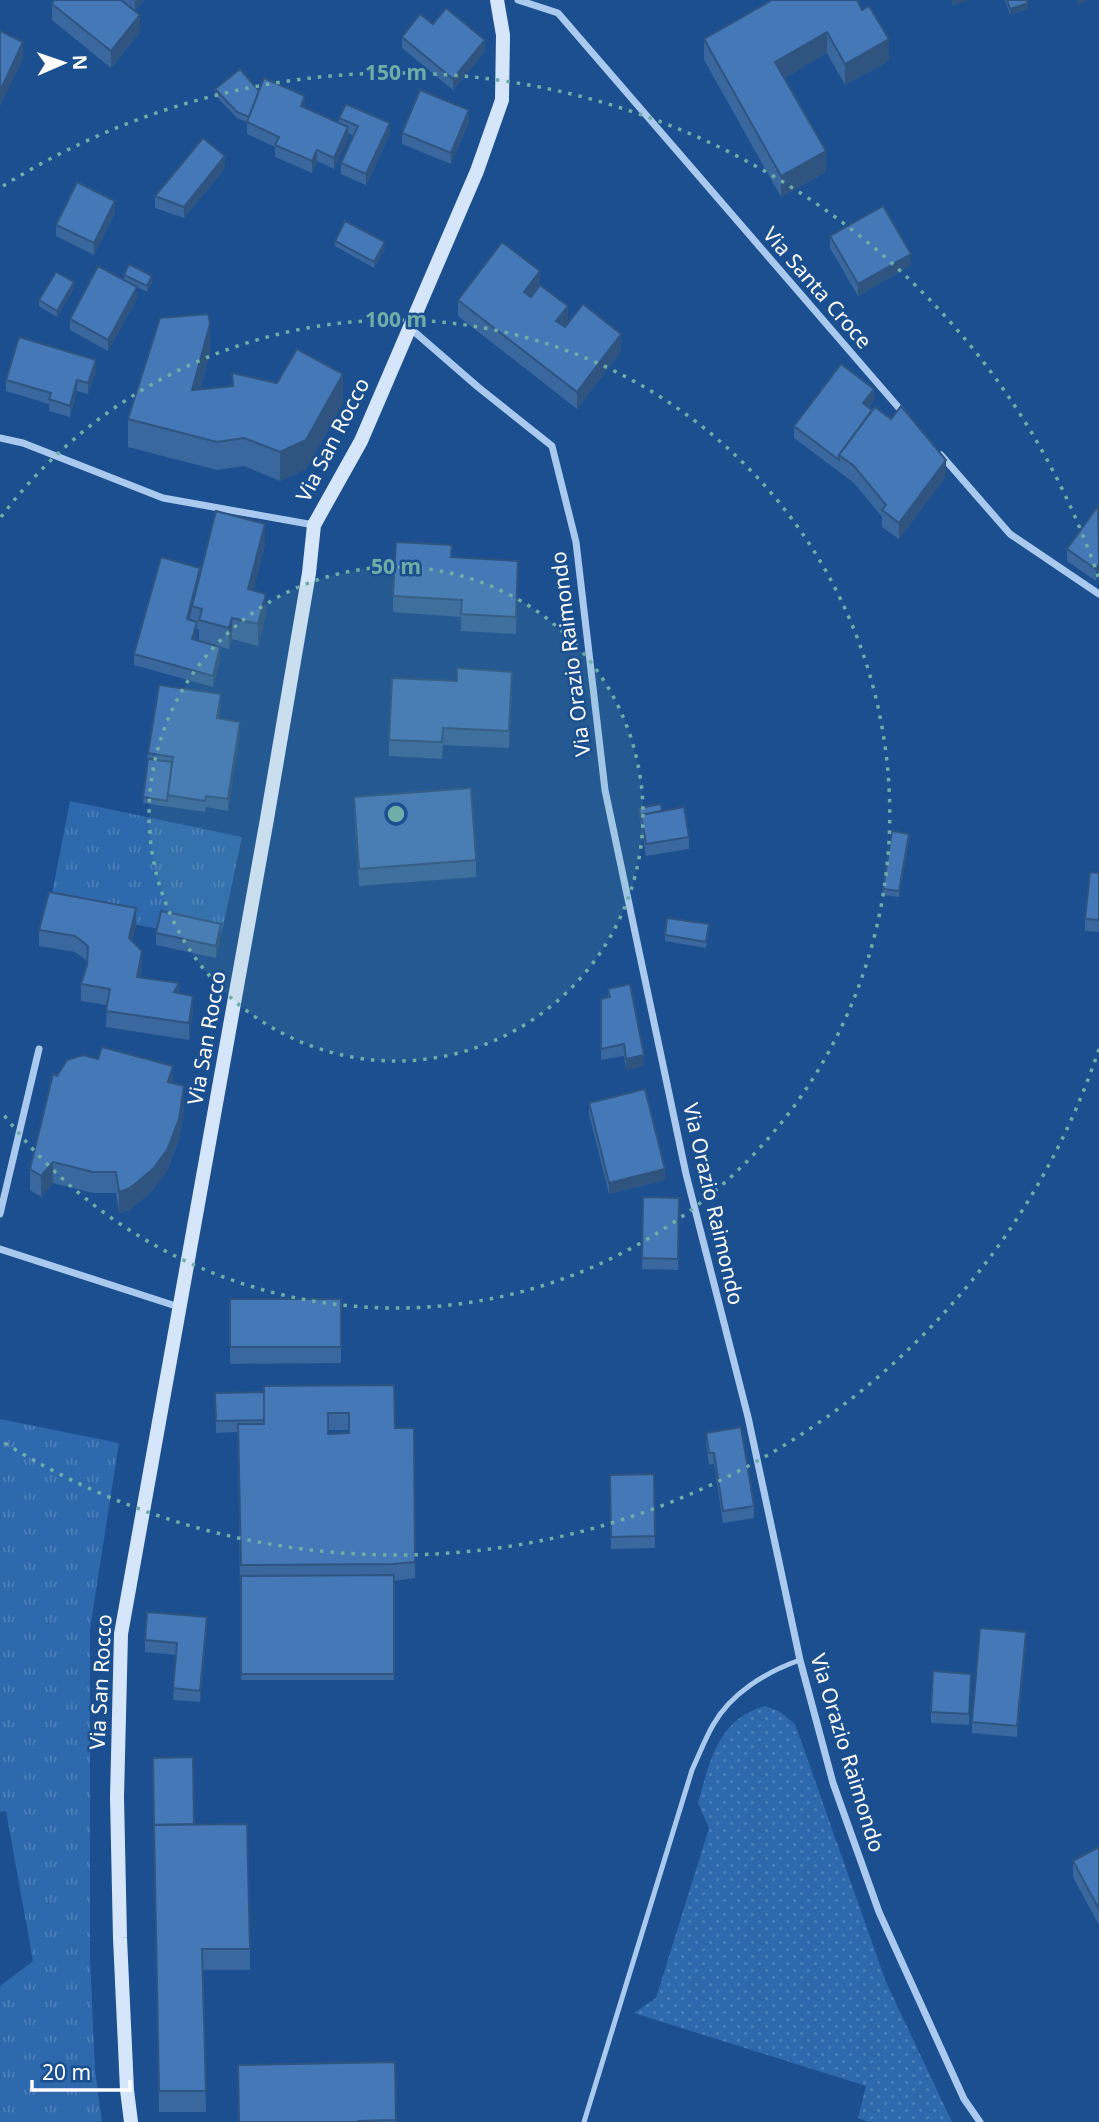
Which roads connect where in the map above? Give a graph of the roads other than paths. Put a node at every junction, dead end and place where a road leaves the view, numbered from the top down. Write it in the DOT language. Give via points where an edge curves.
graph roads {
  1 [pos="497,0"];
  2 [pos="518,0"];
  3 [pos="410,328"];
  4 [pos="911,421"];
  5 [pos="0,438"];
  6 [pos="938,452"];
  7 [pos="314,525"];
  8 [pos="1099,594"];
  9 [pos="39,1049"];
  10 [pos="0,1214"];
  11 [pos="0,1249"];
  12 [pos="181,1307"];
  13 [pos="800,1660"];
  14 [pos="131,2122"];
  15 [pos="584,2122"];
  16 [pos="980,2122"];
  1 -- 3 [label="street, Via San Rocco" via="503,35 502,100"];
  2 -- 4 [label="street, Via Santa Croce" via="558,13"];
  3 -- 7 [label="street, Via San Rocco" via="361,441"];
  3 -- 13 [label="street, Via Orazio Raimondo" via="552,446 576,541 605,790 687,1174 748,1417"];
  5 -- 7 [label="street" via="163,498"];
  6 -- 8 [label="street" via="1010,534"];
  7 -- 12 [label="street, Via San Rocco"];
  9 -- 10 [label="street"];
  11 -- 12 [label="street"];
  12 -- 14 [label="street, Via San Rocco" via="121,1634 119,1925"];
  13 -- 15 [label="lane" via="765,1675 729,1703 692,1770"];
  13 -- 16 [label="street, Via Orazio Raimondo" via="833,1783 879,1912 964,2099"];
}
